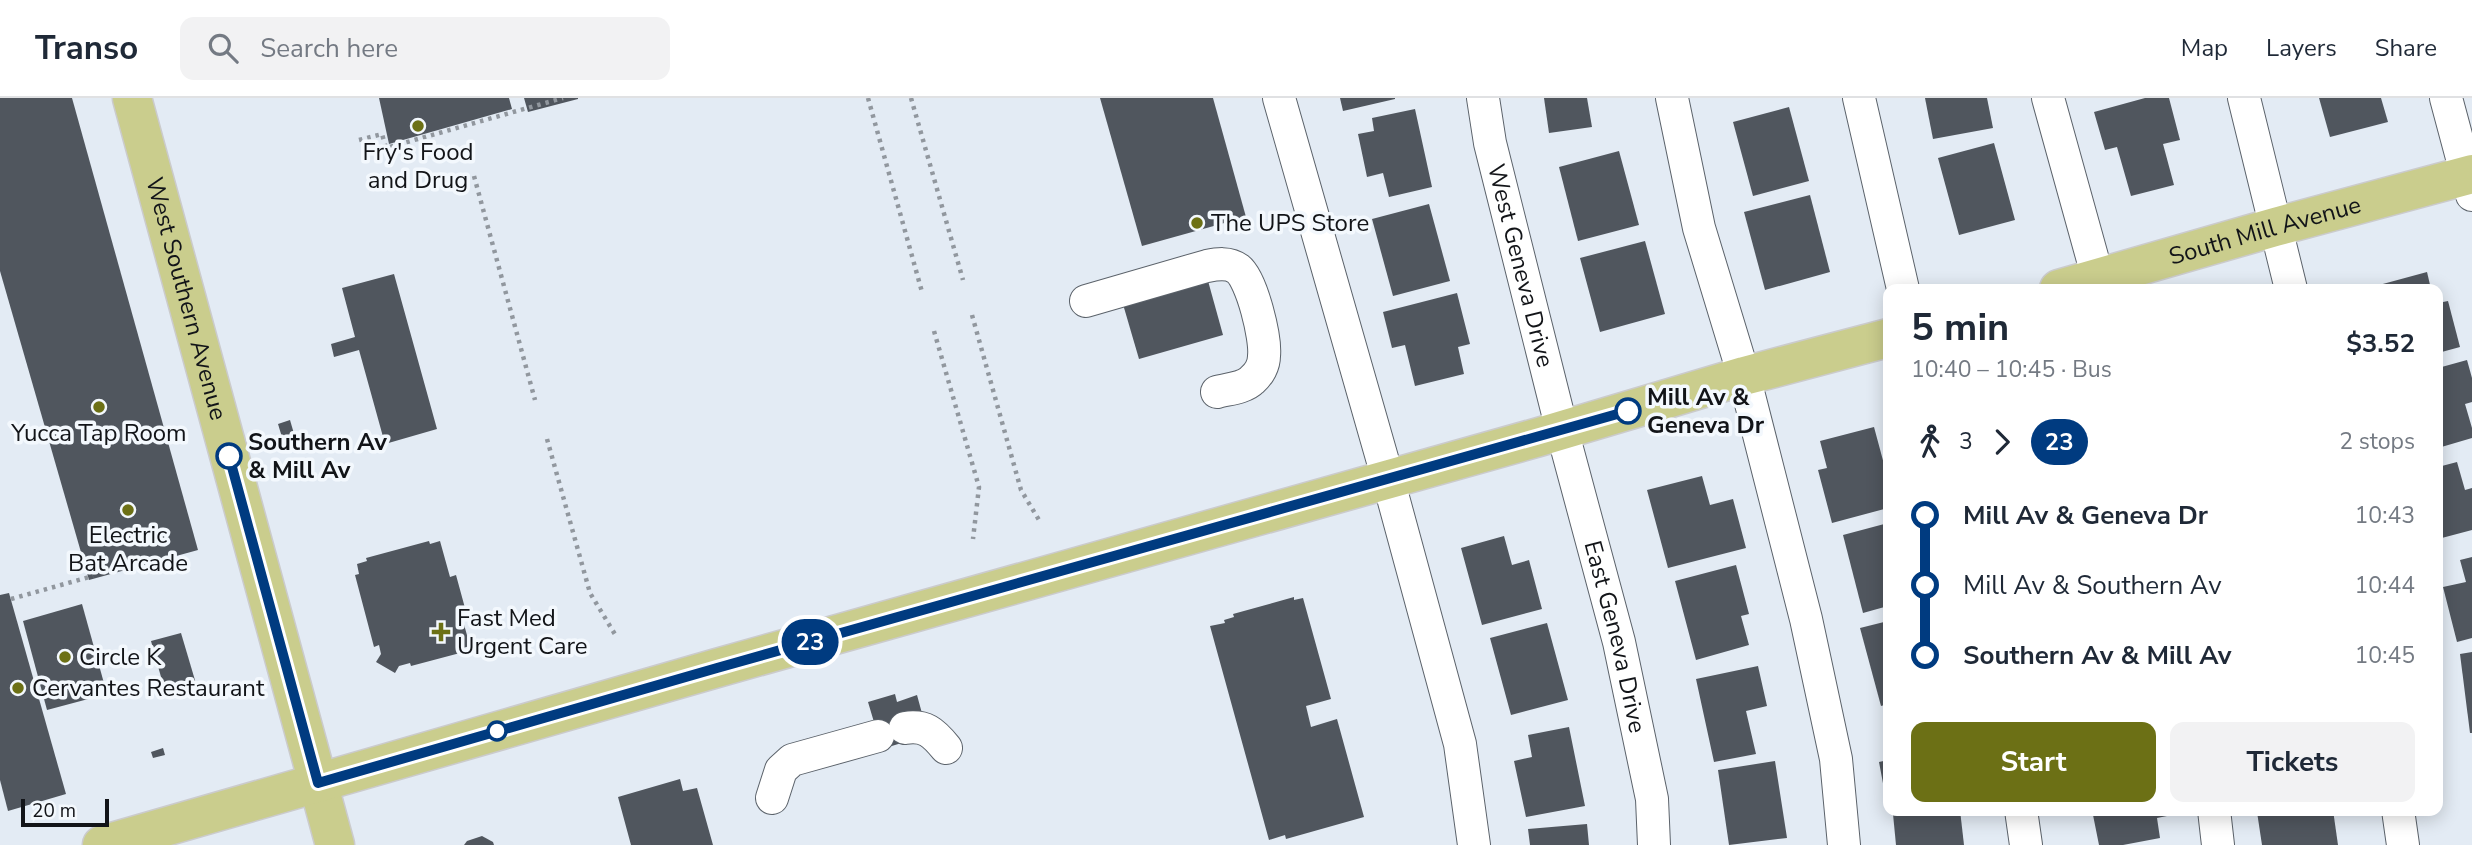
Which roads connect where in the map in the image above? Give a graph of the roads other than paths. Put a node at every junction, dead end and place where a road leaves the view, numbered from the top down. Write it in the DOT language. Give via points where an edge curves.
graph roads {
  1 [pos="132,98"];
  2 [pos="1279,98"];
  3 [pos="1483,98"];
  4 [pos="1672,98"];
  5 [pos="1859,98"];
  6 [pos="2048,98"];
  7 [pos="2244,98"];
  8 [pos="2446,98"];
  9 [pos="2470,181"];
  10 [pos="2275,227"];
  11 [pos="2099,283"];
  12 [pos="1902,284"];
  13 [pos="2290,284"];
  14 [pos="1086,301"];
  15 [pos="1883,339"];
  16 [pos="1744,376"];
  17 [pos="1217,392"];
  18 [pos="1562,430"];
  19 [pos="1388,479"];
  20 [pos="946,748"];
  21 [pos="318,783"];
  22 [pos="772,798"];
  23 [pos="2022,816"];
  24 [pos="2215,816"];
  25 [pos="2399,816"];
  26 [pos="102,845"];
  27 [pos="335,845"];
  28 [pos="1474,845"];
  29 [pos="1654,845"];
  30 [pos="1844,845"];
  31 [pos="2026,845"];
  32 [pos="2218,845"];
  33 [pos="2403,845"];
  1 -- 21 [label="main road, West Southern Avenue"];
  2 -- 19 [label="street"];
  3 -- 18 [label="street, West Geneva Drive" via="1490,143"];
  4 -- 16 [label="street" via="1699,228"];
  5 -- 12 [label="street"];
  6 -- 11 [label="street"];
  7 -- 10 [label="street"];
  8 -- 9 [label="street"];
  9 -- 10 [label="main road, South Mill Avenue"];
  10 -- 11 [label="main road, South Mill Avenue"];
  10 -- 13 [label="street"];
  14 -- 17 [label="street" via="1207,266 1236,267 1250,287 1264,360 1252,381"];
  15 -- 16 [label="main road"];
  16 -- 18 [label="main road"];
  16 -- 30 [label="street" via="1809,631 1836,759"];
  18 -- 19 [label="main road"];
  18 -- 29 [label="street, East Geneva Drive" via="1619,642 1652,799"];
  19 -- 21 [label="main road"];
  19 -- 28 [label="street" via="1460,744"];
  20 -- 22 [label="street" via="925,728 891,732 792,760 781,770"];
  21 -- 26 [label="main road"];
  21 -- 27 [label="main road, West Southern Avenue"];
  23 -- 31 [label="street"];
  24 -- 32 [label="street"];
  25 -- 33 [label="street"];
}
